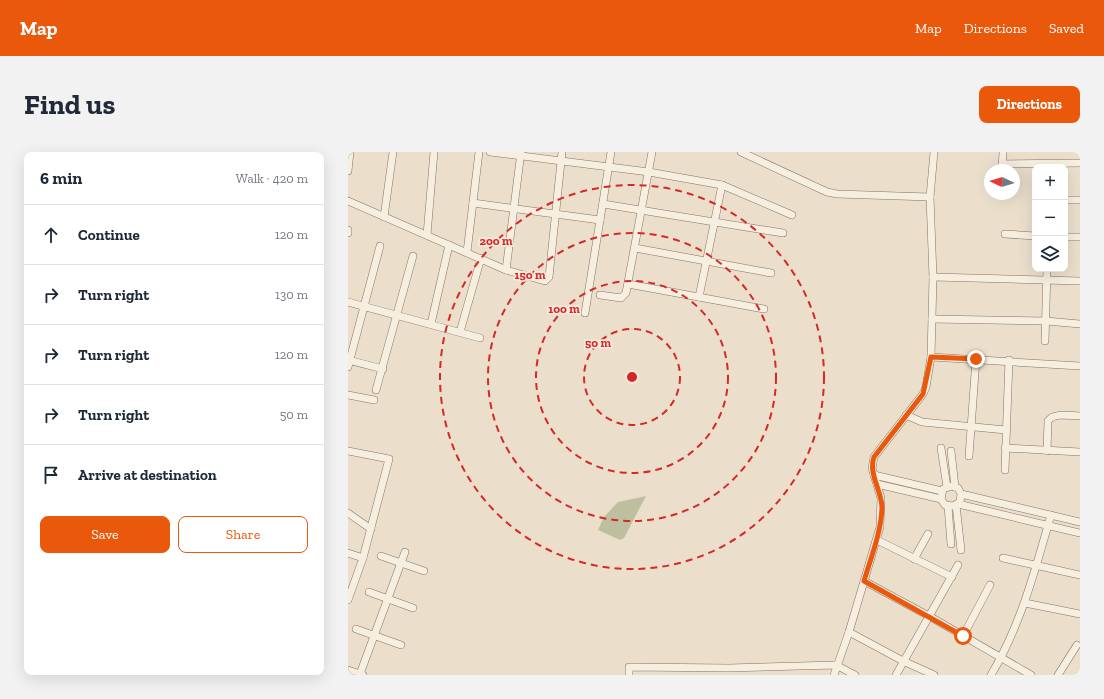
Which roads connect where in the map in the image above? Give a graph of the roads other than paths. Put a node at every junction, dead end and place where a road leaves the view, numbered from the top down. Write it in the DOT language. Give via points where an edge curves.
graph roads {
  1 [pos="350,152"];
  2 [pos="393,152"];
  3 [pos="434,152"];
  4 [pos="479,152"];
  5 [pos="490,152"];
  6 [pos="562,152"];
  7 [pos="611,152"];
  8 [pos="652,152"];
  9 [pos="741,152"];
  10 [pos="934,152"];
  11 [pos="1003,152"];
  12 [pos="521,154"];
  13 [pos="561,162"];
  14 [pos="1080,163"];
  15 [pos="1002,164"];
  16 [pos="1065,164"];
  17 [pos="1020,166"];
  18 [pos="1032,166"];
  19 [pos="608,167"];
  20 [pos="348,171"];
  21 [pos="649,172"];
  22 [pos="722,185"];
  23 [pos="930,197"];
  24 [pos="1068,200"];
  25 [pos="1080,200"];
  26 [pos="348,201"];
  27 [pos="473,203"];
  28 [pos="603,204"];
  29 [pos="514,208"];
  30 [pos="642,210"];
  31 [pos="555,214"];
  32 [pos="792,215"];
  33 [pos="384,217"];
  34 [pos="600,220"];
  35 [pos="715,222"];
  36 [pos="783,233"];
  37 [pos="1004,234"];
  38 [pos="427,235"];
  39 [pos="1032,236"];
  40 [pos="1068,237"];
  41 [pos="1080,237"];
  42 [pos="449,245"];
  43 [pos="380,246"];
  44 [pos="635,248"];
  45 [pos="467,252"];
  46 [pos="413,256"];
  47 [pos="481,258"];
  48 [pos="706,261"];
  49 [pos="506,270"];
  50 [pos="1047,272"];
  51 [pos="771,273"];
  52 [pos="933,277"];
  53 [pos="1047,279"];
  54 [pos="1080,281"];
  55 [pos="628,284"];
  56 [pos="600,296"];
  57 [pos="699,297"];
  58 [pos="348,302"];
  59 [pos="364,306"];
  60 [pos="764,308"];
  61 [pos="585,313"];
  62 [pos="397,315"];
  63 [pos="932,319"];
  64 [pos="1046,321"];
  65 [pos="431,324"];
  66 [pos="1080,324"];
  67 [pos="460,332"];
  68 [pos="480,338"];
  69 [pos="1045,341"];
  70 [pos="931,357"];
  71 [pos="976,359"];
  72 [pos="1009,360"];
  73 [pos="349,362"];
  74 [pos="1080,366"];
  75 [pos="383,369"];
  76 [pos="376,390"];
  77 [pos="348,395"];
  78 [pos="374,400"];
  79 [pos="906,415"];
  80 [pos="1080,416"];
  81 [pos="972,427"];
  82 [pos="1006,430"];
  83 [pos="941,448"];
  84 [pos="1005,448"];
  85 [pos="348,451"];
  86 [pos="951,451"];
  87 [pos="1047,451"];
  88 [pos="1080,452"];
  89 [pos="968,456"];
  90 [pos="1004,470"];
  91 [pos="874,475"];
  92 [pos="877,484"];
  93 [pos="948,488"];
  94 [pos="961,494"];
  95 [pos="941,499"];
  96 [pos="957,505"];
  97 [pos="948,506"];
  98 [pos="348,513"];
  99 [pos="1051,515"];
  100 [pos="1080,522"];
  101 [pos="1048,525"];
  102 [pos="371,529"];
  103 [pos="1080,533"];
  104 [pos="928,534"];
  105 [pos="877,540"];
  106 [pos="951,544"];
  107 [pos="961,550"];
  108 [pos="405,552"];
  109 [pos="348,553"];
  110 [pos="381,556"];
  111 [pos="363,558"];
  112 [pos="1003,558"];
  113 [pos="914,559"];
  114 [pos="402,563"];
  115 [pos="958,565"];
  116 [pos="1036,565"];
  117 [pos="424,571"];
  118 [pos="1080,575"];
  119 [pos="952,577"];
  120 [pos="864,581"];
  121 [pos="990,585"];
  122 [pos="350,591"];
  123 [pos="369,592"];
  124 [pos="388,599"];
  125 [pos="348,600"];
  126 [pos="1025,603"];
  127 [pos="413,608"];
  128 [pos="1080,614"];
  129 [pos="929,616"];
  130 [pos="356,629"];
  131 [pos="849,632"];
  132 [pos="374,635"];
  133 [pos="963,636"];
  134 [pos="400,644"];
  135 [pos="1077,645"];
  136 [pos="1002,658"];
  137 [pos="903,661"];
  138 [pos="836,665"];
  139 [pos="774,667"];
  140 [pos="802,667"];
  141 [pos="348,670"];
  142 [pos="729,672"];
  143 [pos="806,674"];
  144 [pos="362,675"];
  145 [pos="629,675"];
  146 [pos="772,675"];
  147 [pos="834,675"];
  148 [pos="855,675"];
  149 [pos="896,675"];
  150 [pos="934,675"];
  151 [pos="991,675"];
  152 [pos="1031,675"];
  153 [pos="1058,675"];
  1 -- 20 [label="street"];
  2 -- 33 [label="street"];
  3 -- 38 [label="street"];
  4 -- 27 [label="street"];
  5 -- 12 [label="street"];
  6 -- 13 [label="street"];
  7 -- 19 [label="street"];
  8 -- 21 [label="street"];
  9 -- 23 [label="street" via="827,192"];
  10 -- 23 [label="street"];
  11 -- 15 [label="street"];
  12 -- 13 [label="street"];
  12 -- 29 [label="street"];
  13 -- 19 [label="street"];
  13 -- 31 [label="street"];
  14 -- 16 [label="street"];
  17 -- 18 [label="street"];
  19 -- 21 [label="street"];
  19 -- 28 [label="street"];
  21 -- 22 [label="street"];
  21 -- 30 [label="street"];
  22 -- 32 [label="street"];
  22 -- 35 [label="street"];
  23 -- 52 [label="street"];
  24 -- 25 [label="street"];
  26 -- 33 [label="street"];
  27 -- 29 [label="street"];
  27 -- 45 [label="street"];
  28 -- 30 [label="street"];
  28 -- 34 [label="street"];
  29 -- 31 [label="street"];
  29 -- 49 [label="street"];
  30 -- 35 [label="street"];
  30 -- 44 [label="street"];
  31 -- 34 [label="street"];
  31 -- 49 [label="street" via="548,280 540,281"];
  33 -- 38 [label="street"];
  34 -- 61 [label="street"];
  35 -- 36 [label="street"];
  35 -- 48 [label="street"];
  37 -- 39 [label="street"];
  38 -- 42 [label="street"];
  40 -- 41 [label="street"];
  42 -- 45 [label="street"];
  42 -- 65 [label="street"];
  43 -- 59 [label="street"];
  44 -- 48 [label="street"];
  44 -- 55 [label="street"];
  45 -- 47 [label="street"];
  46 -- 62 [label="street"];
  47 -- 49 [label="street"];
  47 -- 67 [label="street"];
  48 -- 51 [label="street"];
  48 -- 57 [label="street"];
  50 -- 53 [label="street"];
  52 -- 53 [label="street"];
  52 -- 63 [label="street"];
  53 -- 54 [label="street"];
  53 -- 64 [label="street"];
  55 -- 56 [label="street" via="624,297"];
  55 -- 57 [label="street"];
  57 -- 60 [label="street"];
  58 -- 59 [label="street"];
  59 -- 62 [label="street"];
  59 -- 73 [label="street"];
  62 -- 65 [label="street"];
  62 -- 75 [label="street"];
  63 -- 64 [label="street"];
  63 -- 70 [label="street"];
  64 -- 66 [label="street"];
  64 -- 69 [label="street"];
  65 -- 67 [label="street"];
  67 -- 68 [label="street"];
  70 -- 71 [label="street"];
  70 -- 79 [label="street" via="923,394"];
  71 -- 72 [label="street"];
  71 -- 81 [label="street"];
  72 -- 74 [label="street"];
  72 -- 82 [label="street"];
  73 -- 75 [label="street"];
  75 -- 76 [label="street"];
  77 -- 78 [label="street"];
  79 -- 81 [label="street" via="922,422"];
  79 -- 91 [label="street" via="874,457"];
  80 -- 87 [label="street" via="1050,418"];
  81 -- 82 [label="street"];
  81 -- 89 [label="street"];
  82 -- 84 [label="street"];
  83 -- 93 [label="street"];
  84 -- 87 [label="street"];
  84 -- 90 [label="street"];
  85 -- 102 [label="street" via="389,459"];
  86 -- 93 [label="street"];
  87 -- 88 [label="street"];
  91 -- 92 [label="street"];
  91 -- 93 [label="street"];
  92 -- 95 [label="street"];
  92 -- 105 [label="street" via="882,509"];
  93 -- 94 [label="street"];
  93 -- 95 [label="street"];
  94 -- 96 [label="street"];
  94 -- 99 [label="street"];
  95 -- 97 [label="street"];
  96 -- 97 [label="street"];
  96 -- 101 [label="street"];
  96 -- 107 [label="street"];
  97 -- 106 [label="street"];
  98 -- 102 [label="street"];
  99 -- 100 [label="street"];
  99 -- 101 [label="street"];
  101 -- 103 [label="street"];
  101 -- 116 [label="street"];
  102 -- 111 [label="street"];
  104 -- 113 [label="street"];
  105 -- 113 [label="street"];
  105 -- 120 [label="street"];
  108 -- 114 [label="street"];
  109 -- 111 [label="street"];
  110 -- 114 [label="street"];
  111 -- 122 [label="street"];
  112 -- 116 [label="street"];
  113 -- 119 [label="street"];
  114 -- 117 [label="street"];
  114 -- 124 [label="street"];
  115 -- 119 [label="street"];
  116 -- 118 [label="street"];
  116 -- 126 [label="street"];
  119 -- 129 [label="street"];
  120 -- 129 [label="street"];
  120 -- 131 [label="street"];
  121 -- 133 [label="street"];
  122 -- 125 [label="street"];
  123 -- 124 [label="street"];
  124 -- 127 [label="street"];
  124 -- 132 [label="street"];
  126 -- 128 [label="street"];
  126 -- 136 [label="street"];
  129 -- 133 [label="street"];
  129 -- 137 [label="street"];
  130 -- 132 [label="street"];
  131 -- 137 [label="street"];
  131 -- 138 [label="street"];
  132 -- 134 [label="street"];
  132 -- 144 [label="street"];
  133 -- 136 [label="street"];
  135 -- 153 [label="street"];
  136 -- 151 [label="street"];
  136 -- 152 [label="street"];
  137 -- 149 [label="street"];
  137 -- 150 [label="street"];
  138 -- 140 [label="street"];
  138 -- 147 [label="street"];
  138 -- 148 [label="street"];
  139 -- 140 [label="street"];
  139 -- 142 [label="street"];
  139 -- 146 [label="street"];
  140 -- 143 [label="street"];
  141 -- 144 [label="street"];
  142 -- 145 [label="street" via="629,667"];
}
